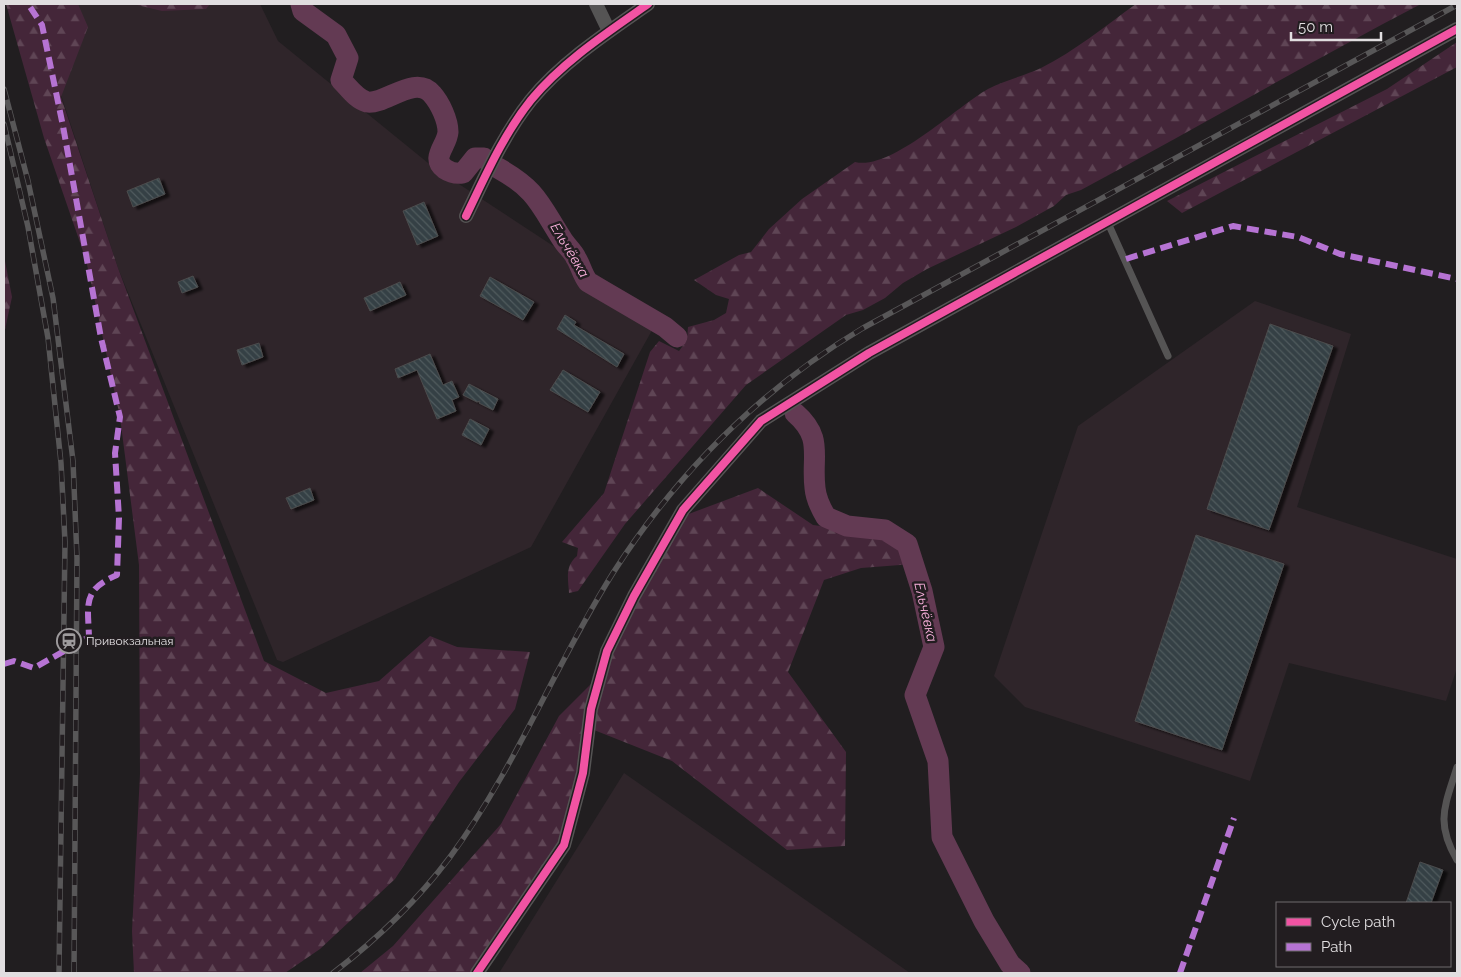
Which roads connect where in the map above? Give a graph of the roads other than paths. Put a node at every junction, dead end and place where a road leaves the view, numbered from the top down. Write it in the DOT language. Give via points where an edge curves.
graph roads {
  1 [pos="596,4"];
  2 [pos="648,4"];
  3 [pos="1457,29"];
  4 [pos="609,31"];
  5 [pos="466,216"];
  6 [pos="1108,223"];
  7 [pos="1168,356"];
  8 [pos="1457,767"];
  9 [pos="1457,860"];
  10 [pos="477,973"];
  1 -- 4 [label="street"];
  2 -- 4 [label="street"];
  3 -- 6 [label="street"];
  4 -- 5 [label="street" via="531,100 498,150"];
  6 -- 7 [label="lane"];
  6 -- 10 [label="street" via="869,353 761,421 683,510 607,651 591,709 583,773 564,845"];
  8 -- 9 [label="lane" via="1443,823 1447,843"];
}
